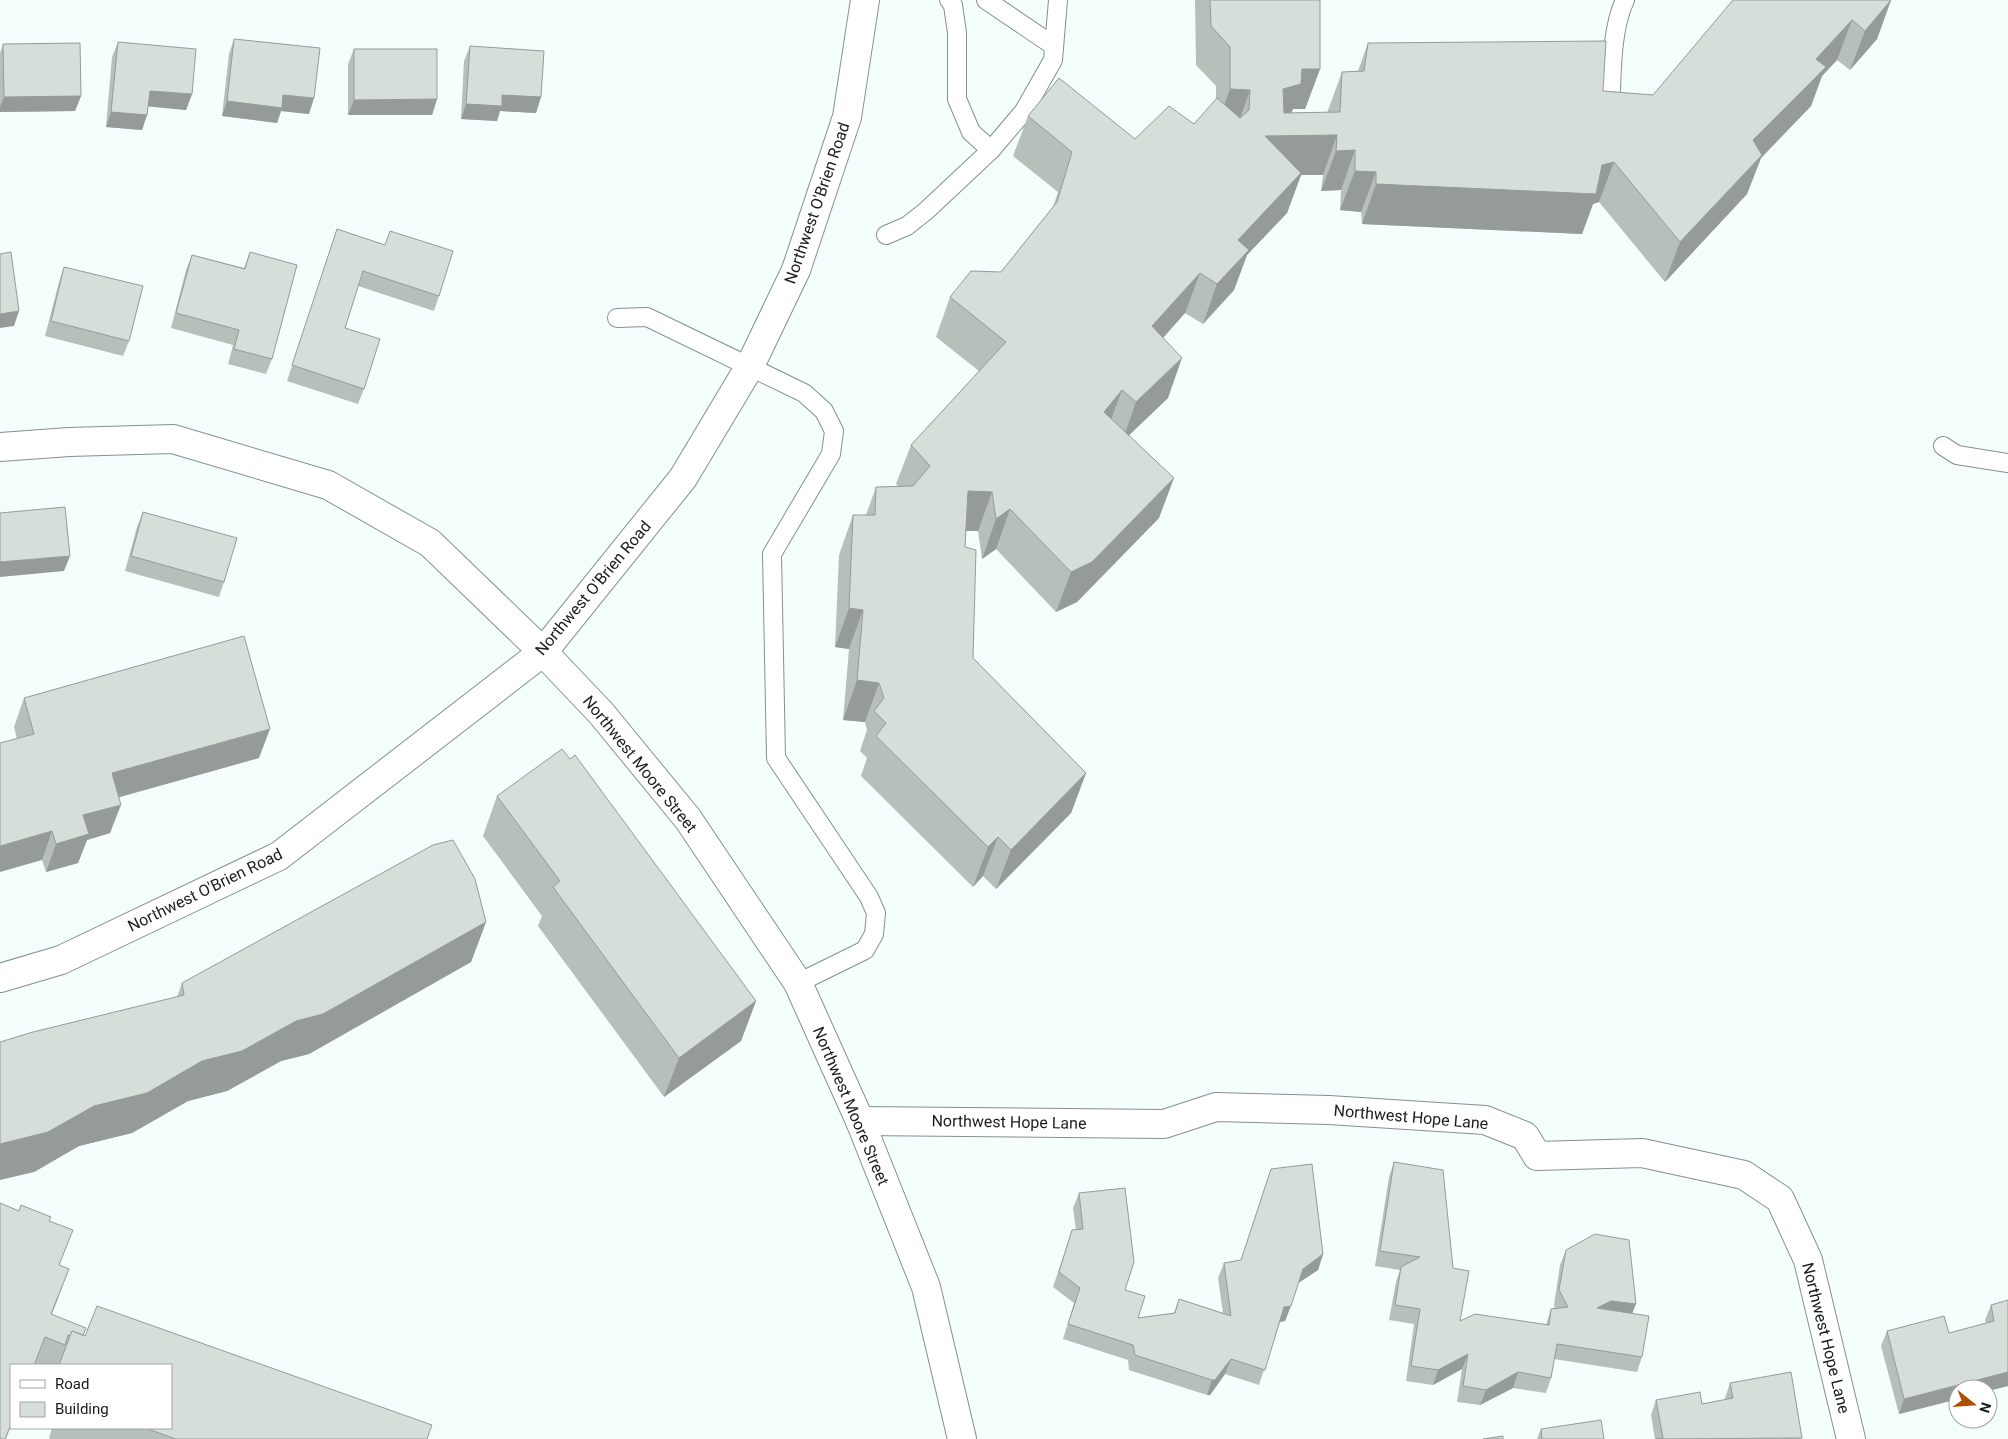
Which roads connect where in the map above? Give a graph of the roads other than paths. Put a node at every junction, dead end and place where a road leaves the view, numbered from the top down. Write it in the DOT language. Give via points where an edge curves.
graph roads {
  1 [pos="865,0"];
  2 [pos="949,0"];
  3 [pos="986,0"];
  4 [pos="1058,0"];
  5 [pos="1626,0"];
  6 [pos="1054,46"];
  7 [pos="1609,124"];
  8 [pos="991,150"];
  9 [pos="886,235"];
  10 [pos="618,318"];
  11 [pos="750,366"];
  12 [pos="1943,446"];
  13 [pos="0,447"];
  14 [pos="2008,463"];
  15 [pos="543,652"];
  16 [pos="0,978"];
  17 [pos="798,983"];
  18 [pos="860,1121"];
  19 [pos="962,1439"];
  20 [pos="1850,1439"];
  1 -- 11 [label="street, Northwest O'Brien Road" via="847,117 796,270"];
  2 -- 8 [label="lane" via="953,5 957,33 957,99 971,132"];
  3 -- 6 [label="lane"];
  4 -- 6 [label="lane"];
  5 -- 7 [label="lane" via="1614,50"];
  6 -- 8 [label="lane" via="1053,60 1024,111"];
  8 -- 9 [label="lane" via="926,211 907,226"];
  10 -- 11 [label="lane" via="647,317"];
  11 -- 15 [label="street, Northwest O'Brien Road" via="683,478"];
  11 -- 17 [label="lane" via="804,393 824,411 834,431 831,454 772,554 776,758 869,897 876,913 874,934 865,950"];
  12 -- 14 [label="lane" via="1958,455"];
  13 -- 15 [label="street, Northwest Moore Street" via="172,439 328,485 430,543"];
  15 -- 16 [label="street, Northwest O'Brien Road" via="279,856 61,960"];
  15 -- 17 [label="street, Northwest Moore Street" via="601,713 688,819"];
  17 -- 18 [label="street, Northwest Moore Street"];
  18 -- 19 [label="street, Northwest Moore Street" via="926,1287"];
  18 -- 20 [label="street, Northwest Hope Lane" via="1164,1124 1216,1107 1329,1110 1485,1120 1526,1136 1537,1156 1642,1153 1744,1174 1780,1198 1808,1260"];
}
